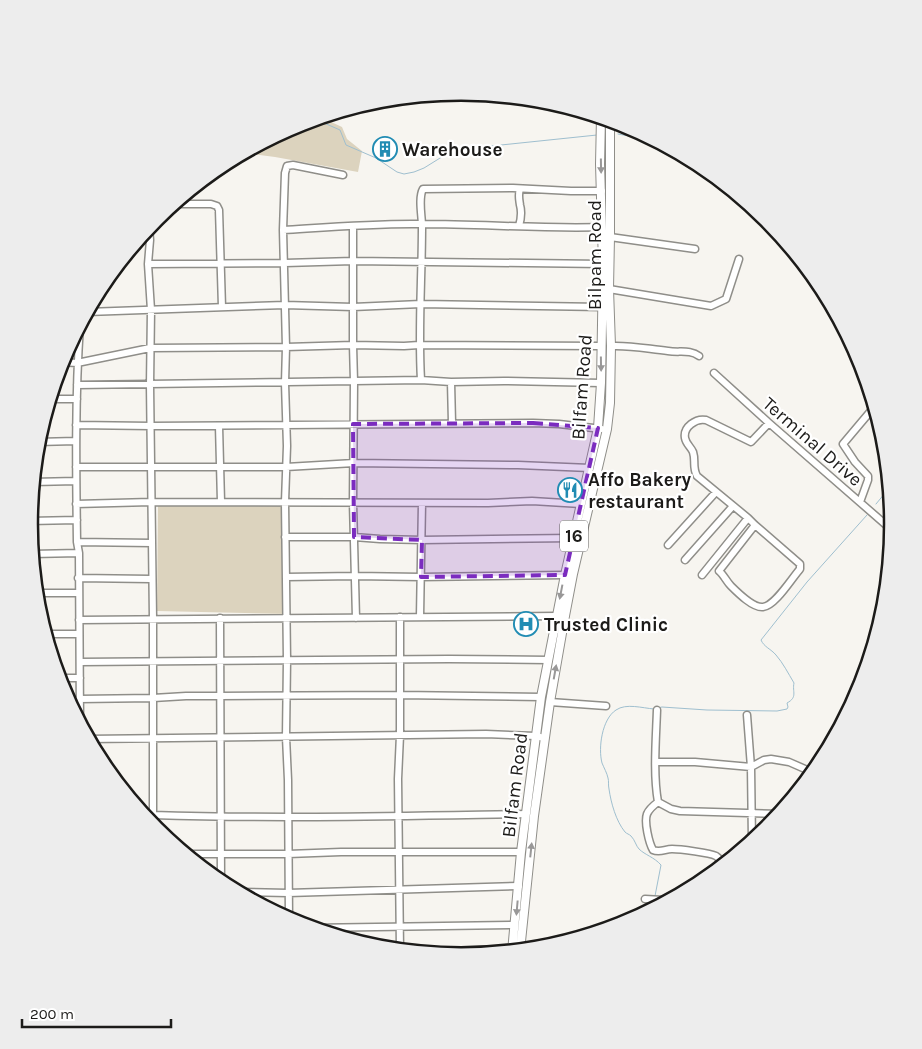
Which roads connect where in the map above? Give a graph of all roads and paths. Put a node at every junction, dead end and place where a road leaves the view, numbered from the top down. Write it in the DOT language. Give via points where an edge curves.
graph roads {
  1 [pos="601,125"];
  2 [pos="610,128"];
  3 [pos="343,175"];
  4 [pos="520,188"];
  5 [pos="602,191"];
  6 [pos="184,204"];
  7 [pos="422,224"];
  8 [pos="353,226"];
  9 [pos="519,226"];
  10 [pos="602,227"];
  11 [pos="283,230"];
  12 [pos="610,237"];
  13 [pos="150,238"];
  14 [pos="695,249"];
  15 [pos="739,259"];
  16 [pos="353,261"];
  17 [pos="422,262"];
  18 [pos="220,263"];
  19 [pos="148,264"];
  20 [pos="284,264"];
  21 [pos="603,264"];
  22 [pos="609,289"];
  23 [pos="285,304"];
  24 [pos="421,304"];
  25 [pos="353,306"];
  26 [pos="222,307"];
  27 [pos="602,307"];
  28 [pos="150,310"];
  29 [pos="95,312"];
  30 [pos="79,342"];
  31 [pos="353,345"];
  32 [pos="419,345"];
  33 [pos="601,346"];
  34 [pos="611,346"];
  35 [pos="286,347"];
  36 [pos="150,348"];
  37 [pos="699,356"];
  38 [pos="70,363"];
  39 [pos="77,363"];
  40 [pos="714,373"];
  41 [pos="421,380"];
  42 [pos="354,382"];
  43 [pos="451,382"];
  44 [pos="285,383"];
  45 [pos="602,383"];
  46 [pos="150,385"];
  47 [pos="77,386"];
  48 [pos="57,399"];
  49 [pos="77,399"];
  50 [pos="869,413"];
  51 [pos="452,423"];
  52 [pos="769,423"];
  53 [pos="286,424"];
  54 [pos="353,424"];
  55 [pos="76,425"];
  56 [pos="151,426"];
  57 [pos="219,426"];
  58 [pos="598,428"];
  59 [pos="607,429"];
  60 [pos="76,441"];
  61 [pos="46,442"];
  62 [pos="354,464"];
  63 [pos="76,467"];
  64 [pos="151,467"];
  65 [pos="219,467"];
  66 [pos="286,467"];
  67 [pos="590,468"];
  68 [pos="76,481"];
  69 [pos="40,482"];
  70 [pos="716,492"];
  71 [pos="151,502"];
  72 [pos="221,502"];
  73 [pos="285,502"];
  74 [pos="422,502"];
  75 [pos="860,502"];
  76 [pos="353,503"];
  77 [pos="76,504"];
  78 [pos="581,504"];
  79 [pos="733,506"];
  80 [pos="748,518"];
  81 [pos="77,520"];
  82 [pos="38,521"];
  83 [pos="884,523"];
  84 [pos="755,525"];
  85 [pos="285,537"];
  86 [pos="354,537"];
  87 [pos="574,538"];
  88 [pos="422,540"];
  89 [pos="77,542"];
  90 [pos="152,542"];
  91 [pos="668,545"];
  92 [pos="38,554"];
  93 [pos="79,554"];
  94 [pos="685,560"];
  95 [pos="702,574"];
  96 [pos="565,575"];
  97 [pos="355,576"];
  98 [pos="286,577"];
  99 [pos="421,577"];
  100 [pos="78,578"];
  101 [pos="152,580"];
  102 [pos="43,593"];
  103 [pos="79,593"];
  104 [pos="557,616"];
  105 [pos="400,617"];
  106 [pos="420,617"];
  107 [pos="220,618"];
  108 [pos="286,618"];
  109 [pos="356,618"];
  110 [pos="153,619"];
  111 [pos="79,620"];
  112 [pos="52,634"];
  113 [pos="79,634"];
  114 [pos="400,659"];
  115 [pos="220,660"];
  116 [pos="287,660"];
  117 [pos="548,660"];
  118 [pos="152,661"];
  119 [pos="80,662"];
  120 [pos="67,678"];
  121 [pos="80,678"];
  122 [pos="220,696"];
  123 [pos="287,696"];
  124 [pos="400,696"];
  125 [pos="541,697"];
  126 [pos="153,698"];
  127 [pos="79,699"];
  128 [pos="550,702"];
  129 [pos="78,704"];
  130 [pos="606,706"];
  131 [pos="657,710"];
  132 [pos="746,715"];
  133 [pos="400,735"];
  134 [pos="220,737"];
  135 [pos="286,737"];
  136 [pos="540,737"];
  137 [pos="153,738"];
  138 [pos="96,739"];
  139 [pos="656,762"];
  140 [pos="751,767"];
  141 [pos="806,770"];
  142 [pos="658,802"];
  143 [pos="526,814"];
  144 [pos="752,814"];
  145 [pos="770,814"];
  146 [pos="153,815"];
  147 [pos="399,816"];
  148 [pos="221,817"];
  149 [pos="287,817"];
  150 [pos="752,832"];
  151 [pos="521,852"];
  152 [pos="399,853"];
  153 [pos="196,854"];
  154 [pos="221,854"];
  155 [pos="288,854"];
  156 [pos="720,859"];
  157 [pos="221,873"];
  158 [pos="518,886"];
  159 [pos="400,890"];
  160 [pos="251,892"];
  161 [pos="288,893"];
  162 [pos="646,900"];
  163 [pos="656,900"];
  164 [pos="289,911"];
  165 [pos="515,925"];
  166 [pos="400,927"];
  167 [pos="331,928"];
  168 [pos="400,943"];
  169 [pos="521,943"];
  170 [pos="513,944"];
  1 -- 5 [label="main road, Bilfam Road / 16, one-way"];
  2 -- 12 [label="main road, Bilpam Road / 16"];
  3 -- 11 [label="street" via="287,166"];
  4 -- 5 [label="street"];
  4 -- 7 [label="street" via="423,189"];
  4 -- 9 [label="street"];
  5 -- 10 [label="main road, Bilfam Road / 16"];
  6 -- 18 [label="street" via="214,204 218,207"];
  7 -- 8 [label="street"];
  7 -- 9 [label="street"];
  7 -- 17 [label="street"];
  8 -- 11 [label="street"];
  8 -- 16 [label="street"];
  9 -- 10 [label="street"];
  10 -- 21 [label="main road, Bilfam Road / 16"];
  11 -- 20 [label="street"];
  12 -- 14 [label="street"];
  12 -- 22 [label="main road, Bilpam Road / 16"];
  13 -- 19 [label="street"];
  15 -- 22 [label="street" via="726,299 711,306"];
  16 -- 17 [label="street"];
  16 -- 20 [label="street"];
  16 -- 25 [label="street"];
  17 -- 21 [label="street"];
  17 -- 24 [label="street"];
  18 -- 19 [label="street"];
  18 -- 20 [label="street"];
  18 -- 26 [label="street"];
  19 -- 28 [label="street"];
  20 -- 23 [label="street"];
  21 -- 27 [label="main road, Bilfam Road / 16"];
  22 -- 34 [label="main road, Bilpam Road / 16"];
  23 -- 25 [label="street"];
  23 -- 26 [label="street"];
  23 -- 35 [label="street"];
  24 -- 25 [label="street"];
  24 -- 27 [label="street"];
  24 -- 32 [label="street"];
  25 -- 31 [label="street"];
  26 -- 28 [label="street"];
  27 -- 33 [label="main road, Bilfam Road / 16"];
  28 -- 29 [label="street"];
  28 -- 36 [label="street"];
  30 -- 39 [label="street"];
  31 -- 32 [label="street"];
  31 -- 35 [label="street"];
  31 -- 42 [label="street"];
  32 -- 33 [label="street"];
  32 -- 41 [label="street"];
  33 -- 45 [label="main road, Bilfam Road / 16, one-way"];
  34 -- 37 [label="street" via="689,352"];
  34 -- 59 [label="main road, Bilpam Road / 16"];
  35 -- 36 [label="street"];
  35 -- 44 [label="street"];
  36 -- 39 [label="street"];
  36 -- 46 [label="street"];
  38 -- 39 [label="street"];
  39 -- 47 [label="street"];
  40 -- 52 [label="street, Terminal Drive"];
  41 -- 42 [label="street"];
  41 -- 43 [label="street"];
  42 -- 44 [label="street"];
  42 -- 54 [label="street"];
  43 -- 45 [label="street"];
  43 -- 51 [label="street"];
  44 -- 46 [label="street"];
  44 -- 53 [label="street"];
  45 -- 58 [label="main road, Bilfam Road / 16"];
  46 -- 47 [label="street"];
  46 -- 56 [label="street"];
  47 -- 49 [label="street"];
  48 -- 49 [label="street"];
  49 -- 55 [label="street"];
  50 -- 75 [label="street" via="843,444 868,476"];
  51 -- 54 [label="street"];
  51 -- 58 [label="street" via="533,423"];
  52 -- 70 [label="street" via="751,442 706,420 699,420 688,427 685,438 693,453 694,471"];
  52 -- 75 [label="street, Terminal Drive"];
  53 -- 54 [label="street"];
  53 -- 57 [label="street"];
  53 -- 66 [label="street"];
  54 -- 62 [label="street"];
  55 -- 56 [label="street"];
  55 -- 60 [label="street"];
  56 -- 57 [label="street"];
  56 -- 64 [label="street"];
  57 -- 65 [label="street"];
  58 -- 59 [label="street"];
  58 -- 67 [label="main road, Bilfam Road / 16"];
  128 -- 59 [label="main road, Bilpam Road / 16, one-way" via="568,600"];
  60 -- 61 [label="street"];
  60 -- 63 [label="street"];
  62 -- 66 [label="street"];
  62 -- 67 [label="street"];
  62 -- 76 [label="street"];
  63 -- 64 [label="street"];
  63 -- 68 [label="street"];
  64 -- 65 [label="street"];
  64 -- 71 [label="street"];
  65 -- 66 [label="street"];
  65 -- 72 [label="street"];
  66 -- 73 [label="street"];
  67 -- 78 [label="main road, Bilfam Road / 16"];
  68 -- 69 [label="street"];
  68 -- 77 [label="street"];
  70 -- 79 [label="street"];
  70 -- 91 [label="street"];
  71 -- 72 [label="street"];
  71 -- 77 [label="street"];
  71 -- 90 [label="street"];
  72 -- 73 [label="street"];
  73 -- 76 [label="street"];
  73 -- 85 [label="street"];
  74 -- 76 [label="street"];
  74 -- 78 [label="street"];
  74 -- 88 [label="street"];
  75 -- 83 [label="street, Terminal Drive"];
  76 -- 86 [label="street"];
  77 -- 81 [label="street"];
  78 -- 87 [label="main road, Bilfam Road / 16"];
  79 -- 80 [label="street"];
  79 -- 94 [label="street"];
  80 -- 84 [label="street"];
  80 -- 95 [label="street"];
  81 -- 82 [label="street"];
  81 -- 89 [label="street"];
  84 -- 84 [label="street" via="719,571 747,600 763,607 780,594 800,569 800,564"];
  85 -- 86 [label="street"];
  85 -- 98 [label="street"];
  86 -- 88 [label="street"];
  86 -- 97 [label="street"];
  87 -- 88 [label="street"];
  87 -- 96 [label="main road, Bilfam Road / 16"];
  88 -- 99 [label="street"];
  89 -- 90 [label="street"];
  89 -- 93 [label="street"];
  90 -- 101 [label="street"];
  92 -- 93 [label="street"];
  93 -- 100 [label="street"];
  96 -- 99 [label="street"];
  96 -- 104 [label="main road, Bilfam Road / 16, one-way"];
  97 -- 98 [label="street"];
  97 -- 99 [label="street"];
  97 -- 109 [label="street"];
  98 -- 108 [label="street"];
  99 -- 106 [label="street"];
  100 -- 101 [label="street"];
  100 -- 103 [label="street"];
  101 -- 110 [label="street"];
  102 -- 103 [label="street"];
  103 -- 111 [label="street"];
  104 -- 106 [label="street"];
  104 -- 117 [label="main road, Bilfam Road / 16"];
  105 -- 106 [label="street"];
  105 -- 109 [label="street"];
  105 -- 114 [label="street"];
  107 -- 108 [label="street"];
  107 -- 110 [label="street"];
  107 -- 115 [label="street"];
  108 -- 109 [label="street"];
  108 -- 116 [label="street"];
  110 -- 111 [label="street"];
  110 -- 118 [label="street"];
  111 -- 113 [label="street"];
  112 -- 113 [label="street"];
  113 -- 119 [label="street"];
  114 -- 116 [label="street"];
  114 -- 117 [label="street"];
  114 -- 124 [label="street"];
  115 -- 116 [label="street"];
  115 -- 118 [label="street"];
  115 -- 122 [label="street"];
  116 -- 123 [label="street"];
  117 -- 125 [label="main road, Bilfam Road / 16"];
  118 -- 119 [label="street"];
  118 -- 126 [label="street"];
  119 -- 121 [label="street"];
  120 -- 121 [label="street"];
  121 -- 127 [label="street"];
  122 -- 123 [label="street"];
  122 -- 126 [label="street"];
  122 -- 134 [label="street"];
  123 -- 124 [label="street"];
  123 -- 135 [label="street"];
  124 -- 125 [label="street"];
  124 -- 133 [label="street"];
  125 -- 136 [label="main road, Bilfam Road / 16"];
  126 -- 127 [label="street"];
  126 -- 137 [label="street"];
  127 -- 129 [label="street"];
  128 -- 130 [label="street"];
  128 -- 136 [label="main road, Bilpam Road / 16"];
  131 -- 139 [label="street"];
  132 -- 140 [label="street"];
  133 -- 135 [label="street"];
  133 -- 136 [label="street"];
  133 -- 147 [label="street"];
  134 -- 135 [label="street"];
  134 -- 137 [label="street"];
  134 -- 148 [label="street"];
  135 -- 149 [label="street"];
  136 -- 143 [label="main road, Bilfam Road / 16"];
  169 -- 136 [label="main road, Bilpam Road / 16, one-way"];
  137 -- 138 [label="street"];
  137 -- 146 [label="street"];
  139 -- 140 [label="street"];
  139 -- 142 [label="street"];
  140 -- 141 [label="street" via="771,759"];
  140 -- 144 [label="street"];
  142 -- 144 [label="street" via="680,811"];
  142 -- 156 [label="street" via="647,814 653,850 709,854"];
  143 -- 147 [label="street"];
  143 -- 151 [label="main road, Bilfam Road / 16"];
  144 -- 145 [label="street"];
  144 -- 150 [label="street"];
  146 -- 148 [label="street"];
  147 -- 149 [label="street"];
  147 -- 152 [label="street"];
  148 -- 149 [label="street"];
  148 -- 154 [label="street"];
  149 -- 155 [label="street"];
  151 -- 152 [label="street"];
  151 -- 158 [label="main road, Bilfam Road / 16"];
  152 -- 155 [label="street"];
  152 -- 159 [label="street"];
  153 -- 154 [label="street"];
  154 -- 155 [label="street"];
  154 -- 157 [label="street"];
  155 -- 161 [label="street"];
  158 -- 159 [label="street"];
  158 -- 165 [label="main road, Bilfam Road / 16, one-way"];
  159 -- 161 [label="street"];
  159 -- 166 [label="street"];
  160 -- 161 [label="street"];
  161 -- 164 [label="street"];
  162 -- 163 [label="street"];
  165 -- 166 [label="street"];
  165 -- 170 [label="main road, Bilfam Road / 16"];
  166 -- 167 [label="street"];
  166 -- 168 [label="street"];
}
